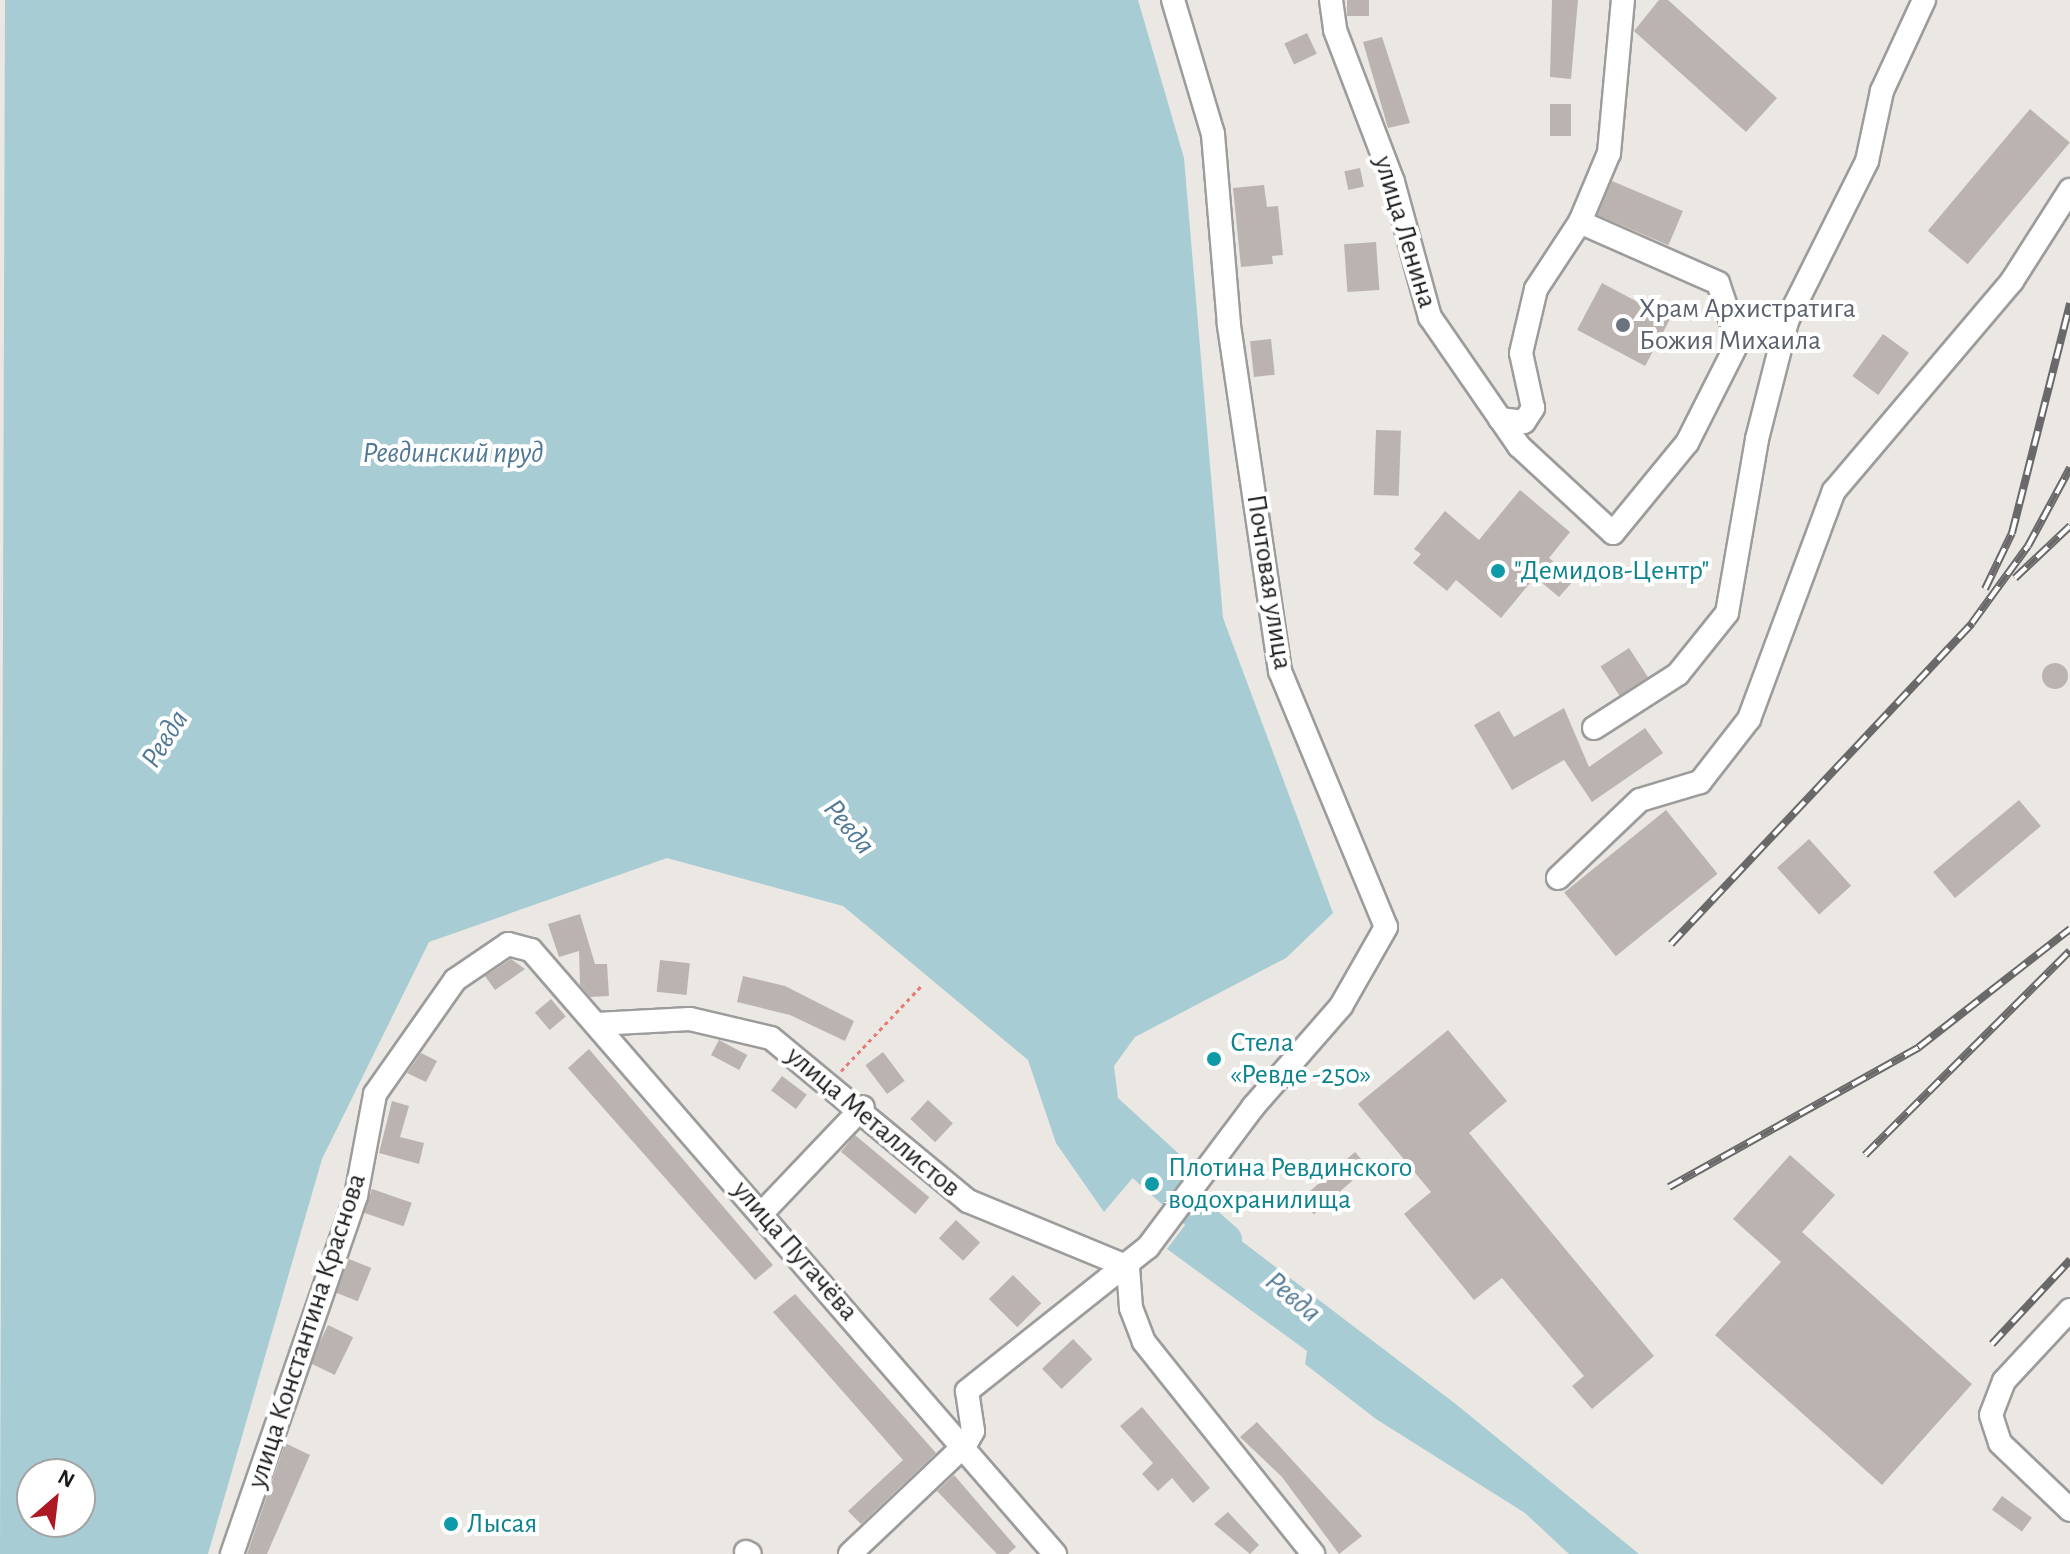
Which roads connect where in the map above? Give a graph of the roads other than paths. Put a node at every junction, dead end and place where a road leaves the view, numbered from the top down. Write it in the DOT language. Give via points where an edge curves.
graph roads {
  1 [pos="1173,0"];
  2 [pos="1331,0"];
  3 [pos="1623,0"];
  4 [pos="1924,0"];
  5 [pos="2070,190"];
  6 [pos="1580,222"];
  7 [pos="1787,321"];
  8 [pos="1732,324"];
  9 [pos="1500,419"];
  10 [pos="1594,728"];
  11 [pos="1558,878"];
  12 [pos="531,950"];
  13 [pos="596,1024"];
  14 [pos="863,1107"];
  15 [pos="762,1213"];
  16 [pos="1128,1267"];
  17 [pos="2070,1310"];
  18 [pos="965,1445"];
  19 [pos="2070,1510"];
  20 [pos="232,1554"];
  21 [pos="850,1554"];
  22 [pos="1055,1554"];
  23 [pos="1313,1554"];
  1 -- 16 [label="street, Почтовая улица" via="1213,134 1229,325 1280,671 1386,927 1341,1006 1253,1107"];
  2 -- 9 [label="street, улица Ленина" via="1335,30 1393,182 1430,317"];
  3 -- 6 [label="street" via="1609,153"];
  4 -- 7 [label="street" via="1882,91 1867,161"];
  5 -- 11 [label="street" via="2012,281 1834,491 1749,719 1700,782 1640,800"];
  6 -- 8 [label="street" via="1718,283"];
  6 -- 9 [label="street" via="1536,289 1521,353 1533,408 1524,422"];
  7 -- 8 [label="street"];
  7 -- 10 [label="street" via="1757,439 1727,613 1678,674"];
  8 -- 9 [label="street, улица Ленина" via="1738,342 1687,443 1613,533 1519,446"];
  12 -- 13 [label="street, улица Пугачёва"];
  12 -- 20 [label="street, улица Константина Краснова" via="508,944 455,980 375,1094 356,1196"];
  13 -- 14 [label="street, улица Металлистов" via="690,1019 771,1038"];
  13 -- 15 [label="street, улица Пугачёва"];
  14 -- 15 [label="street"];
  14 -- 16 [label="street, улица Металлистов" via="968,1201"];
  15 -- 18 [label="street, улица Пугачёва"];
  16 -- 18 [label="street" via="967,1391 973,1431"];
  16 -- 23 [label="street" via="1131,1308 1144,1342"];
  17 -- 19 [label="street" via="2004,1381 1991,1415 2000,1443"];
  18 -- 21 [label="street"];
  18 -- 22 [label="street, улица Пугачёва"];
}
